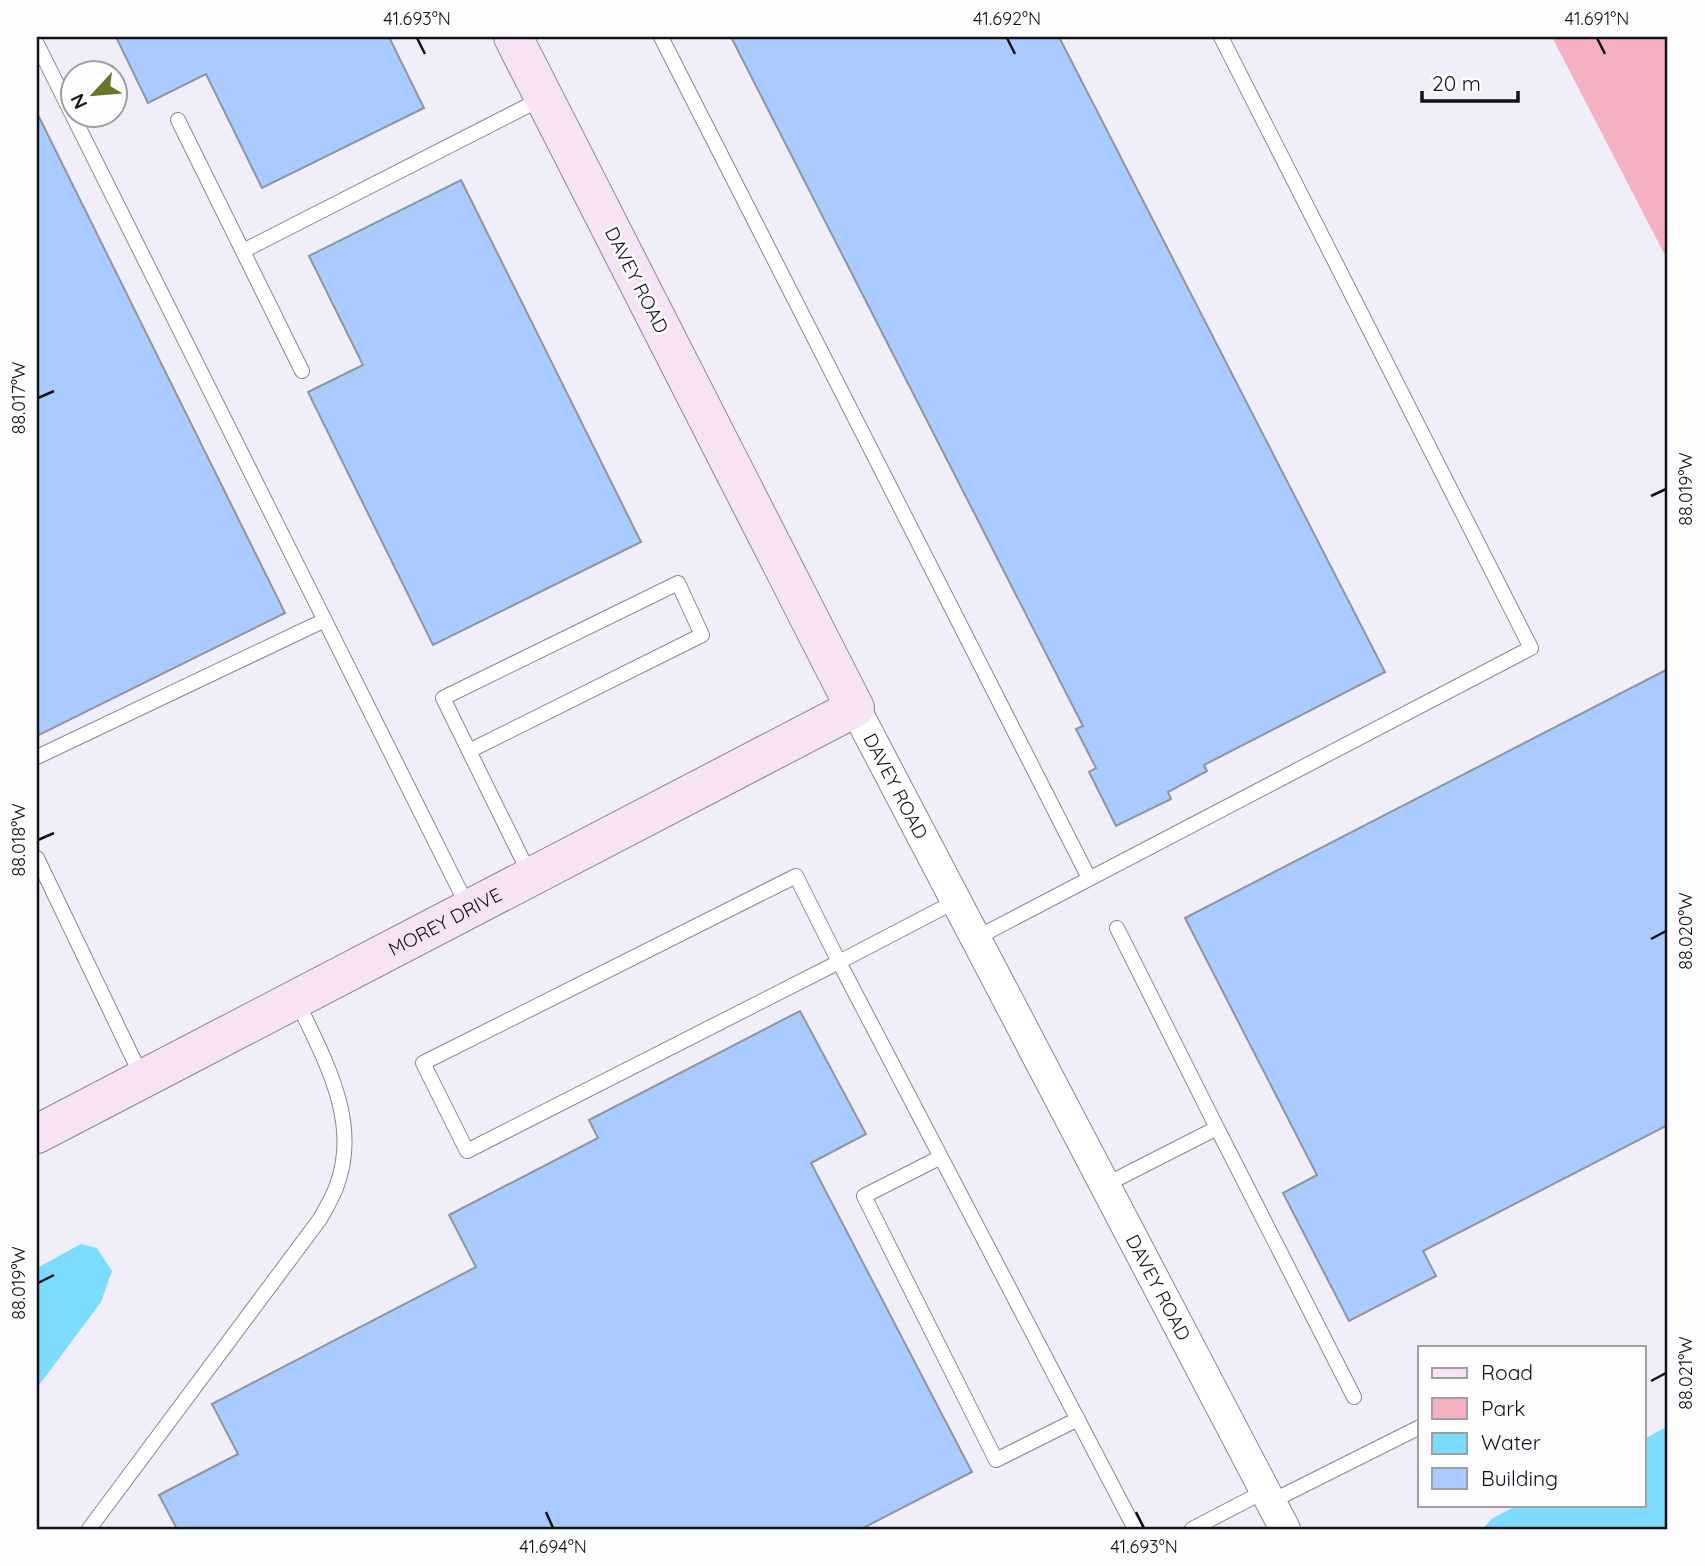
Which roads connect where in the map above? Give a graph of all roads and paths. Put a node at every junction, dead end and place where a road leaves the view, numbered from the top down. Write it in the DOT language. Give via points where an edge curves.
graph roads {
  1 [pos="513,37"];
  2 [pos="662,37"];
  3 [pos="1221,37"];
  4 [pos="37,44"];
  5 [pos="544,98"];
  6 [pos="178,120"];
  7 [pos="243,251"];
  8 [pos="302,370"];
  9 [pos="325,620"];
  10 [pos="855,708"];
  11 [pos="469,751"];
  12 [pos="37,757"];
  13 [pos="37,858"];
  14 [pos="530,877"];
  15 [pos="1089,878"];
  16 [pos="956,901"];
  17 [pos="469,908"];
  18 [pos="1116,928"];
  19 [pos="976,938"];
  20 [pos="839,962"];
  21 [pos="296,998"];
  22 [pos="142,1079"];
  23 [pos="1217,1128"];
  24 [pos="37,1134"];
  25 [pos="941,1157"];
  26 [pos="1105,1185"];
  27 [pos="1354,1397"];
  28 [pos="1078,1419"];
  29 [pos="1418,1428"];
  30 [pos="1268,1497"];
  31 [pos="89,1529"];
  32 [pos="1135,1529"];
  33 [pos="1192,1529"];
  34 [pos="1285,1529"];
  1 -- 5 [label="street, DAVEY ROAD"];
  2 -- 15 [label="lane"];
  3 -- 15 [label="lane" via="1531,648"];
  4 -- 9 [label="lane"];
  5 -- 7 [label="lane"];
  5 -- 10 [label="street, DAVEY ROAD"];
  6 -- 7 [label="lane"];
  7 -- 8 [label="lane"];
  9 -- 12 [label="lane"];
  9 -- 17 [label="lane"];
  10 -- 14 [label="street, MOREY DRIVE"];
  10 -- 16 [label="street, DAVEY ROAD"];
  11 -- 11 [label="lane" via="443,698 678,583 702,635"];
  11 -- 14 [label="lane"];
  13 -- 22 [label="lane"];
  14 -- 17 [label="street, MOREY DRIVE"];
  15 -- 19 [label="lane"];
  16 -- 19 [label="street, DAVEY ROAD"];
  16 -- 20 [label="lane"];
  17 -- 21 [label="street, MOREY DRIVE"];
  18 -- 23 [label="lane"];
  19 -- 26 [label="street, DAVEY ROAD"];
  20 -- 20 [label="lane" via="467,1151 423,1063 796,876"];
  20 -- 25 [label="lane"];
  21 -- 22 [label="street, MOREY DRIVE"];
  21 -- 31 [label="lane" via="343,1111 345,1146 337,1185 320,1219"];
  22 -- 24 [label="street, MOREY DRIVE"];
  23 -- 26 [label="lane"];
  23 -- 27 [label="lane"];
  25 -- 28 [label="lane"];
  25 -- 28 [label="lane" via="864,1196 996,1460"];
  26 -- 30 [label="street, DAVEY ROAD"];
  28 -- 32 [label="lane"];
  29 -- 30 [label="lane"];
  30 -- 33 [label="lane"];
  30 -- 34 [label="street, DAVEY ROAD"];
}
